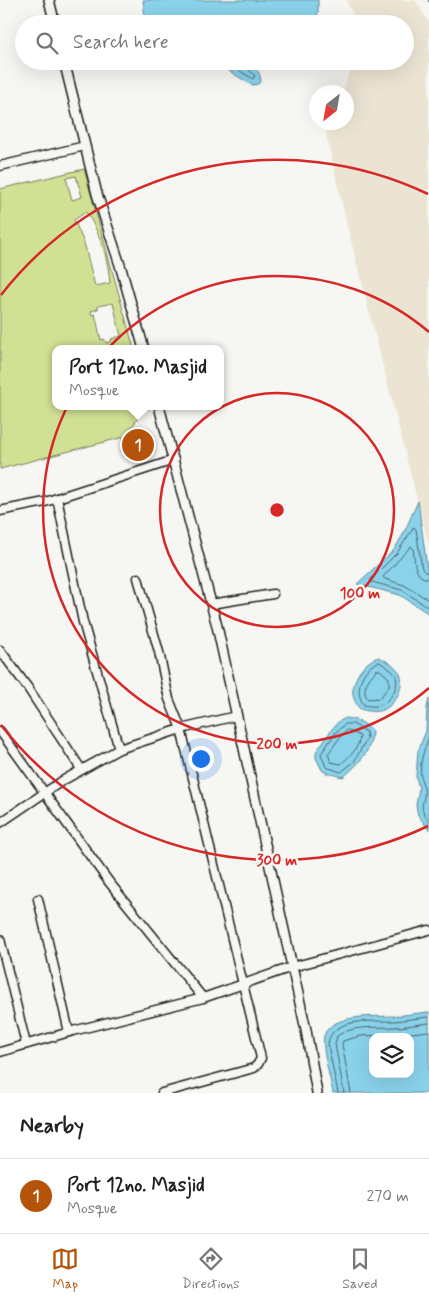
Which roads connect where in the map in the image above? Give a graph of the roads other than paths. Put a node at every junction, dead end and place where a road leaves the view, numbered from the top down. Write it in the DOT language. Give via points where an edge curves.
graph roads {
  1 [pos="49,0"];
  2 [pos="53,15"];
  3 [pos="66,70"];
  4 [pos="84,146"];
  5 [pos="0,166"];
  6 [pos="143,345"];
  7 [pos="160,410"];
  8 [pos="174,460"];
  9 [pos="57,498"];
  10 [pos="0,511"];
  11 [pos="138,578"];
  12 [pos="273,594"];
  13 [pos="212,604"];
  14 [pos="0,650"];
  15 [pos="236,716"];
  16 [pos="181,729"];
  17 [pos="0,730"];
  18 [pos="119,749"];
  19 [pos="81,769"];
  20 [pos="45,792"];
  21 [pos="0,823"];
  22 [pos="38,899"];
  23 [pos="429,930"];
  24 [pos="0,939"];
  25 [pos="292,967"];
  26 [pos="244,983"];
  27 [pos="203,998"];
  28 [pos="69,1032"];
  29 [pos="26,1044"];
  30 [pos="0,1052"];
  31 [pos="162,1093"];
  32 [pos="317,1093"];
  1 -- 2 [label="street"];
  3 -- 4 [label="street"];
  4 -- 5 [label="street"];
  4 -- 6 [label="street"];
  7 -- 8 [label="street"];
  8 -- 9 [label="street"];
  8 -- 13 [label="street"];
  9 -- 10 [label="street"];
  9 -- 18 [label="street" via="83,622"];
  11 -- 16 [label="street" via="169,699"];
  12 -- 13 [label="street"];
  13 -- 15 [label="street"];
  14 -- 19 [label="street"];
  15 -- 16 [label="street"];
  15 -- 25 [label="street"];
  16 -- 18 [label="street"];
  16 -- 26 [label="street"];
  17 -- 20 [label="street"];
  18 -- 19 [label="street"];
  19 -- 20 [label="street"];
  20 -- 21 [label="street"];
  20 -- 27 [label="street" via="108,882"];
  22 -- 28 [label="street"];
  23 -- 25 [label="street"];
  24 -- 29 [label="street"];
  25 -- 26 [label="street"];
  25 -- 32 [label="street"];
  26 -- 27 [label="street"];
  26 -- 31 [label="street" via="261,1058 258,1064 254,1068"];
  27 -- 28 [label="street"];
  28 -- 29 [label="street"];
  29 -- 30 [label="street"];
}
